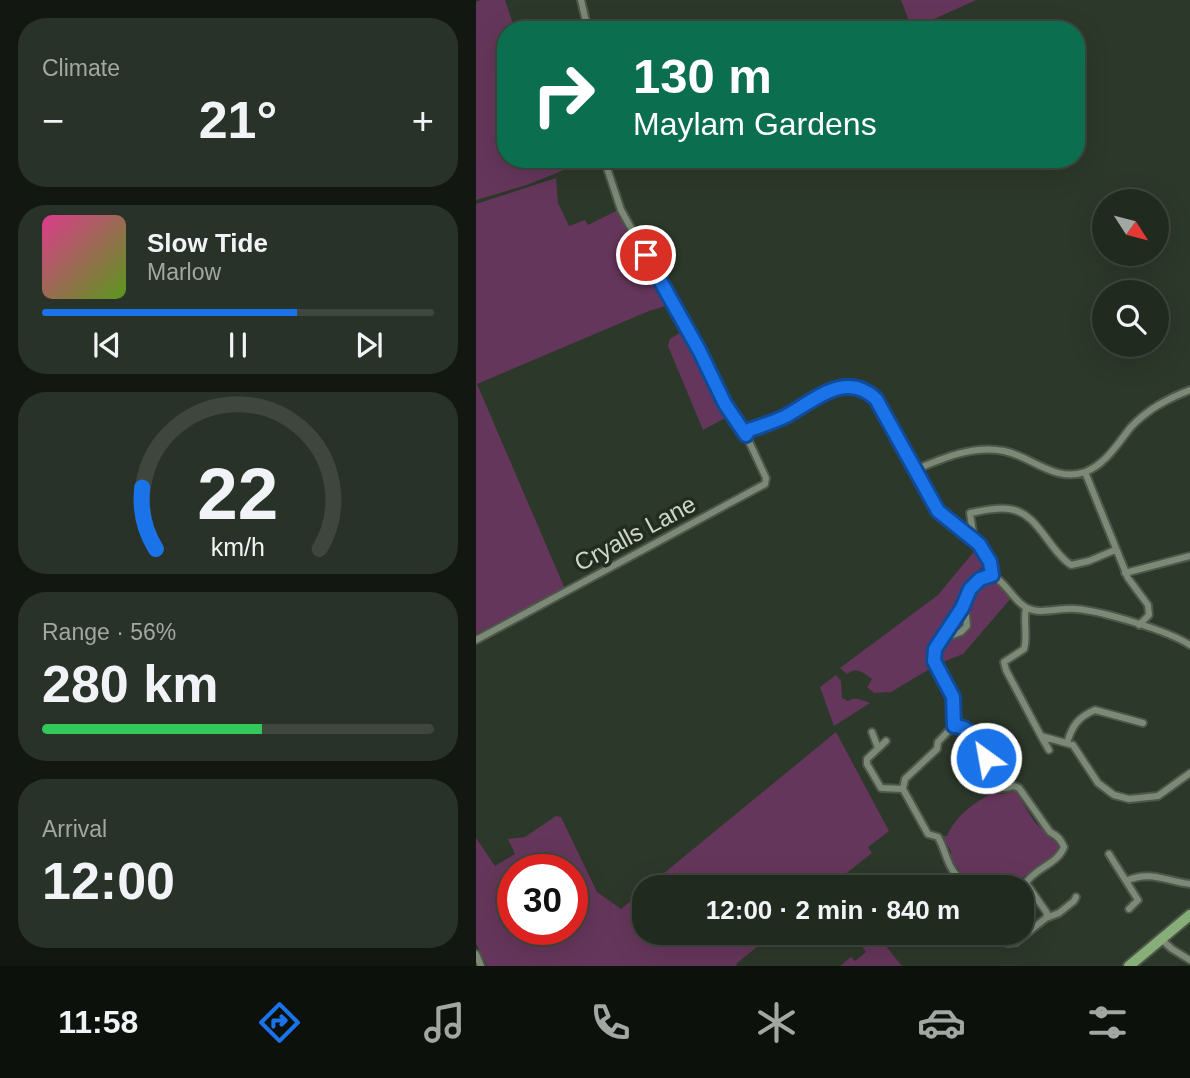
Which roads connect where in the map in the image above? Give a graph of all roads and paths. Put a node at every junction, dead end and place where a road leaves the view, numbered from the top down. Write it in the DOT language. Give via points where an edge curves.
graph roads {
  1 [pos="581,0"];
  2 [pos="586,21"];
  3 [pos="607,168"];
  4 [pos="1190,390"];
  5 [pos="746,435"];
  6 [pos="915,470"];
  7 [pos="1085,472"];
  8 [pos="974,540"];
  9 [pos="1115,550"];
  10 [pos="1190,556"];
  11 [pos="1125,573"];
  12 [pos="992,575"];
  13 [pos="965,600"];
  14 [pos="1027,608"];
  15 [pos="1139,625"];
  16 [pos="940,639"];
  17 [pos="476,640"];
  18 [pos="1190,645"];
  19 [pos="1143,723"];
  20 [pos="954,726"];
  21 [pos="872,732"];
  22 [pos="1041,736"];
  23 [pos="886,741"];
  24 [pos="1068,743"];
  25 [pos="878,748"];
  26 [pos="1049,750"];
  27 [pos="1190,773"];
  28 [pos="902,789"];
  29 [pos="1109,855"];
  30 [pos="957,875"];
  31 [pos="1126,881"];
  32 [pos="1190,884"];
  33 [pos="1073,898"];
  34 [pos="1129,909"];
  35 [pos="1190,915"];
  36 [pos="1046,918"];
  37 [pos="1034,927"];
  38 [pos="1161,939"];
  39 [pos="476,954"];
  40 [pos="1190,960"];
  41 [pos="481,966"];
  42 [pos="1129,966"];
  1 -- 2 [label="street"];
  3 -- 5 [label="street" via="621,210"];
  4 -- 7 [label="street" via="1161,401"];
  5 -- 6 [label="street" via="827,391 852,386 867,390 876,399"];
  5 -- 17 [label="street, Cryalls Lane" via="765,484"];
  6 -- 7 [label="street" via="963,452 995,449 1057,473"];
  6 -- 8 [label="street" via="938,511"];
  7 -- 9 [label="street"];
  8 -- 9 [label="street" via="970,513 1005,508 1027,516 1071,565"];
  8 -- 12 [label="street" via="990,562"];
  9 -- 11 [label="street"];
  10 -- 11 [label="street"];
  11 -- 15 [label="street" via="1150,611"];
  12 -- 13 [label="street" via="976,583"];
  12 -- 14 [label="street"];
  13 -- 16 [label="street"];
  13 -- 16 [label="street" via="967,626"];
  14 -- 15 [label="street" via="1079,609"];
  14 -- 22 [label="street" via="1024,649 1004,662"];
  15 -- 18 [label="street"];
  16 -- 20 [label="street" via="934,661 953,697"];
  19 -- 24 [label="street" via="1095,710 1071,727"];
  20 -- 28 [label="street" via="905,779"];
  20 -- 36 [label="street" via="972,733 986,756 984,769 997,787 1019,788 1062,842 1061,855 1026,883"];
  21 -- 25 [label="street"];
  22 -- 24 [label="street"];
  22 -- 26 [label="street"];
  23 -- 25 [label="street"];
  24 -- 27 [label="street" via="1098,783 1129,799 1157,796"];
  25 -- 28 [label="street" via="867,764 878,783 885,790"];
  28 -- 30 [label="street" via="928,834 938,837"];
  29 -- 31 [label="street"];
  31 -- 32 [label="street" via="1143,875"];
  31 -- 34 [label="street" via="1138,900"];
  33 -- 36 [label="street" via="1059,913"];
  35 -- 38 [label="main road"];
  36 -- 37 [label="street"];
  38 -- 40 [label="street"];
  38 -- 42 [label="main road"];
  39 -- 41 [label="street"];
}
